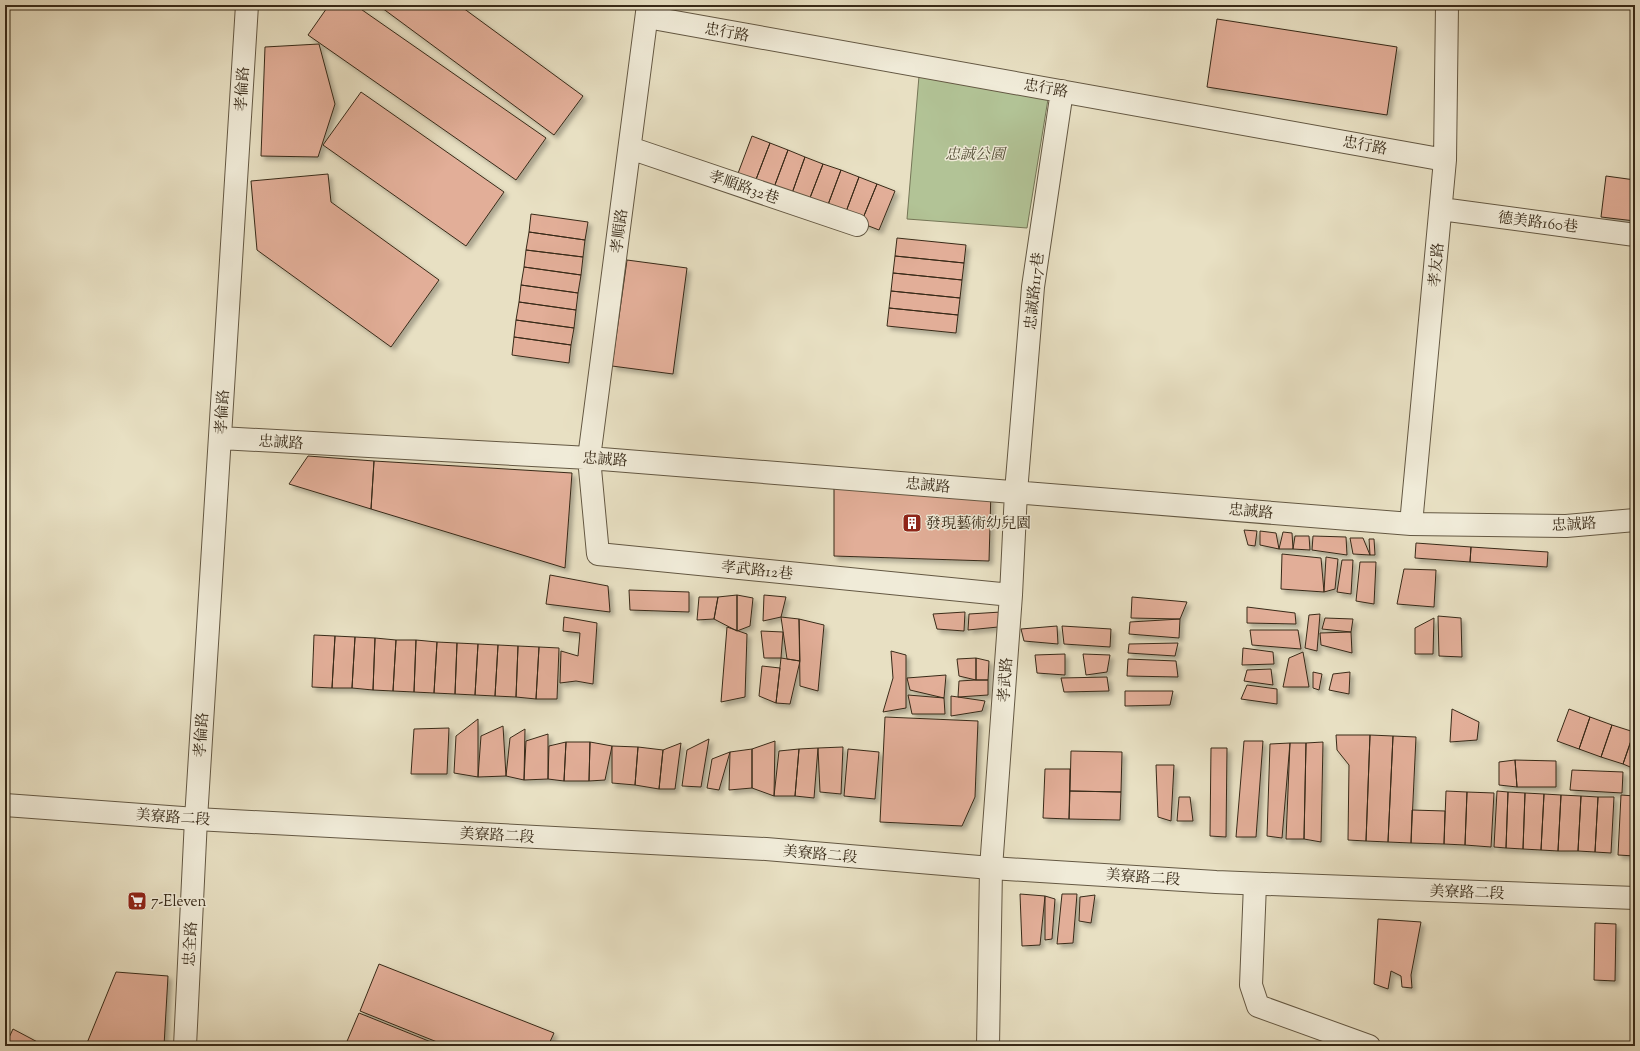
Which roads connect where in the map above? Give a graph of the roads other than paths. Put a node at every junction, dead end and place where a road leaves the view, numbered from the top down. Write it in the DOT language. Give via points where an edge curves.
graph roads {
  1 [pos="247,5"];
  2 [pos="1447,5"];
  3 [pos="648,11"];
  4 [pos="1062,91"];
  5 [pos="630,148"];
  6 [pos="1445,160"];
  7 [pos="1441,209"];
  8 [pos="858,225"];
  9 [pos="1635,235"];
  10 [pos="220,438"];
  11 [pos="589,458"];
  12 [pos="1016,492"];
  13 [pos="1635,520"];
  14 [pos="1411,524"];
  15 [pos="1011,595"];
  16 [pos="5,805"];
  17 [pos="196,819"];
  18 [pos="991,868"];
  19 [pos="1255,884"];
  20 [pos="1635,898"];
  21 [pos="185,1046"];
  22 [pos="988,1046"];
  23 [pos="1369,1046"];
  1 -- 10 [label="street, 孝倫路"];
  2 -- 6 [label="street, 孝友路"];
  3 -- 4 [label="street, 忠行路"];
  3 -- 5 [label="street, 孝順路"];
  4 -- 6 [label="street, 忠行路"];
  4 -- 12 [label="street, 忠誠路117巷" via="1032,287"];
  5 -- 8 [label="street, 孝順路32巷"];
  5 -- 11 [label="street, 孝順路"];
  6 -- 7 [label="street, 孝友路"];
  7 -- 9 [label="street, 德美路160巷"];
  7 -- 14 [label="street, 孝友路"];
  10 -- 11 [label="street, 忠誠路"];
  10 -- 17 [label="street, 孝倫路"];
  11 -- 12 [label="street, 忠誠路"];
  11 -- 15 [label="street, 孝武路12巷" via="598,554"];
  12 -- 14 [label="street, 忠誠路"];
  12 -- 15 [label="street, 孝武路"];
  13 -- 14 [label="street, 忠誠路" via="1566,526"];
  15 -- 18 [label="street, 孝武路"];
  16 -- 17 [label="street, 美寮路二段"];
  17 -- 18 [label="street, 美寮路二段" via="766,849"];
  17 -- 21 [label="street, 忠全路"];
  18 -- 19 [label="street, 美寮路二段"];
  18 -- 22 [label="street, 孝武路"];
  19 -- 20 [label="street, 美寮路二段"];
  19 -- 23 [label="street" via="1251,985 1258,1006"];
}
